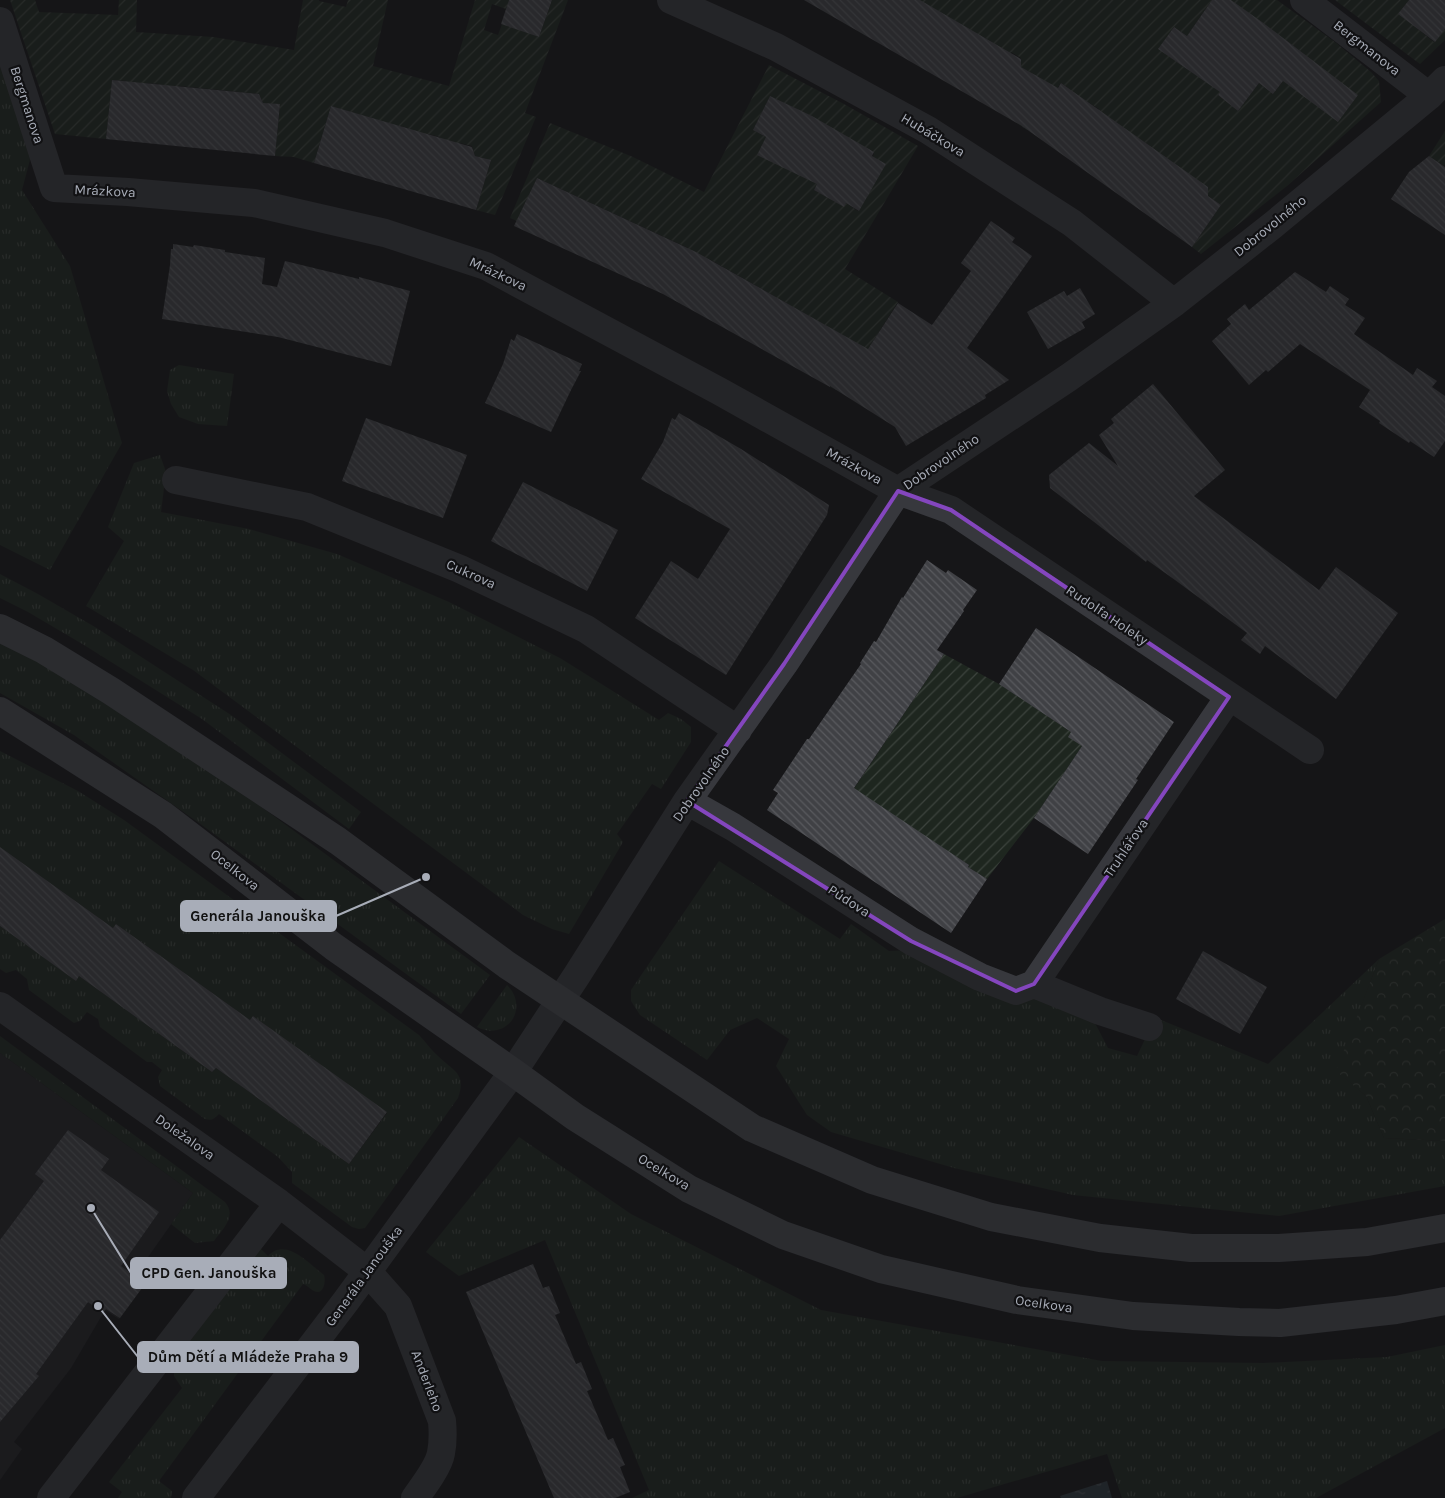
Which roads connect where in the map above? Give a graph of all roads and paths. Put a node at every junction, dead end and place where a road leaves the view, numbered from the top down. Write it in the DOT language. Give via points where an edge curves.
graph roads {
  1 [pos="671,0"];
  2 [pos="1304,0"];
  3 [pos="0,21"];
  4 [pos="1437,88"];
  5 [pos="54,188"];
  6 [pos="1174,303"];
  7 [pos="176,480"];
  8 [pos="898,491"];
  9 [pos="0,628"];
  10 [pos="1229,697"];
  11 [pos="0,711"];
  12 [pos="738,730"];
  13 [pos="1310,750"];
  14 [pos="687,801"];
  15 [pos="577,976"];
  16 [pos="1025,988"];
  17 [pos="560,1000"];
  18 [pos="0,1006"];
  19 [pos="1150,1027"];
  20 [pos="513,1072"];
  21 [pos="279,1203"];
  22 [pos="1445,1228"];
  23 [pos="367,1272"];
  24 [pos="1445,1301"];
  25 [pos="51,1498"];
  26 [pos="196,1498"];
  27 [pos="415,1498"];
  1 -- 6 [label="street, Hubáčkova" via="776,47 928,130 1072,223"];
  2 -- 4 [label="street, Bergmanova"];
  3 -- 5 [label="street, Bergmanova"];
  4 -- 6 [label="street, Dobrovolného"];
  5 -- 8 [label="street, Mrázkova" via="254,203 385,234 486,266"];
  6 -- 8 [label="street, Dobrovolného"];
  7 -- 12 [label="street, Cukrova" via="307,507 460,569 586,629"];
  8 -- 10 [label="street, Rudolfa Holeky" via="951,510"];
  8 -- 12 [label="street, Dobrovolného"];
  9 -- 17 [label="street" via="44,650 111,691 338,841"];
  10 -- 13 [label="street, Rudolfa Holeky"];
  10 -- 16 [label="street, Truhlářova"];
  11 -- 20 [label="street, Ocelkova" via="163,815 334,947"];
  12 -- 14 [label="street, Dobrovolného"];
  14 -- 15 [label="street, Dobrovolného"];
  14 -- 16 [label="street, Půdova" via="911,941 980,977"];
  15 -- 17 [label="street, Generála Janouška"];
  16 -- 19 [label="street, Půdova"];
  17 -- 20 [label="street, Generála Janouška"];
  17 -- 22 [label="street" via="752,1128 872,1180 992,1218 1100,1238 1192,1248 1278,1248 1367,1242"];
  18 -- 21 [label="street, Doležalova"];
  20 -- 23 [label="street, Generála Janouška"];
  20 -- 24 [label="street, Ocelkova" via="575,1117 689,1188 783,1235 881,1269 1017,1300 1133,1316 1280,1323"];
  21 -- 23 [label="street, Doležalova"];
  21 -- 25 [label="street"];
  23 -- 26 [label="street, Generála Janouška"];
  23 -- 27 [label="street, Anderleho" via="398,1306 442,1421 441,1455"];
}
